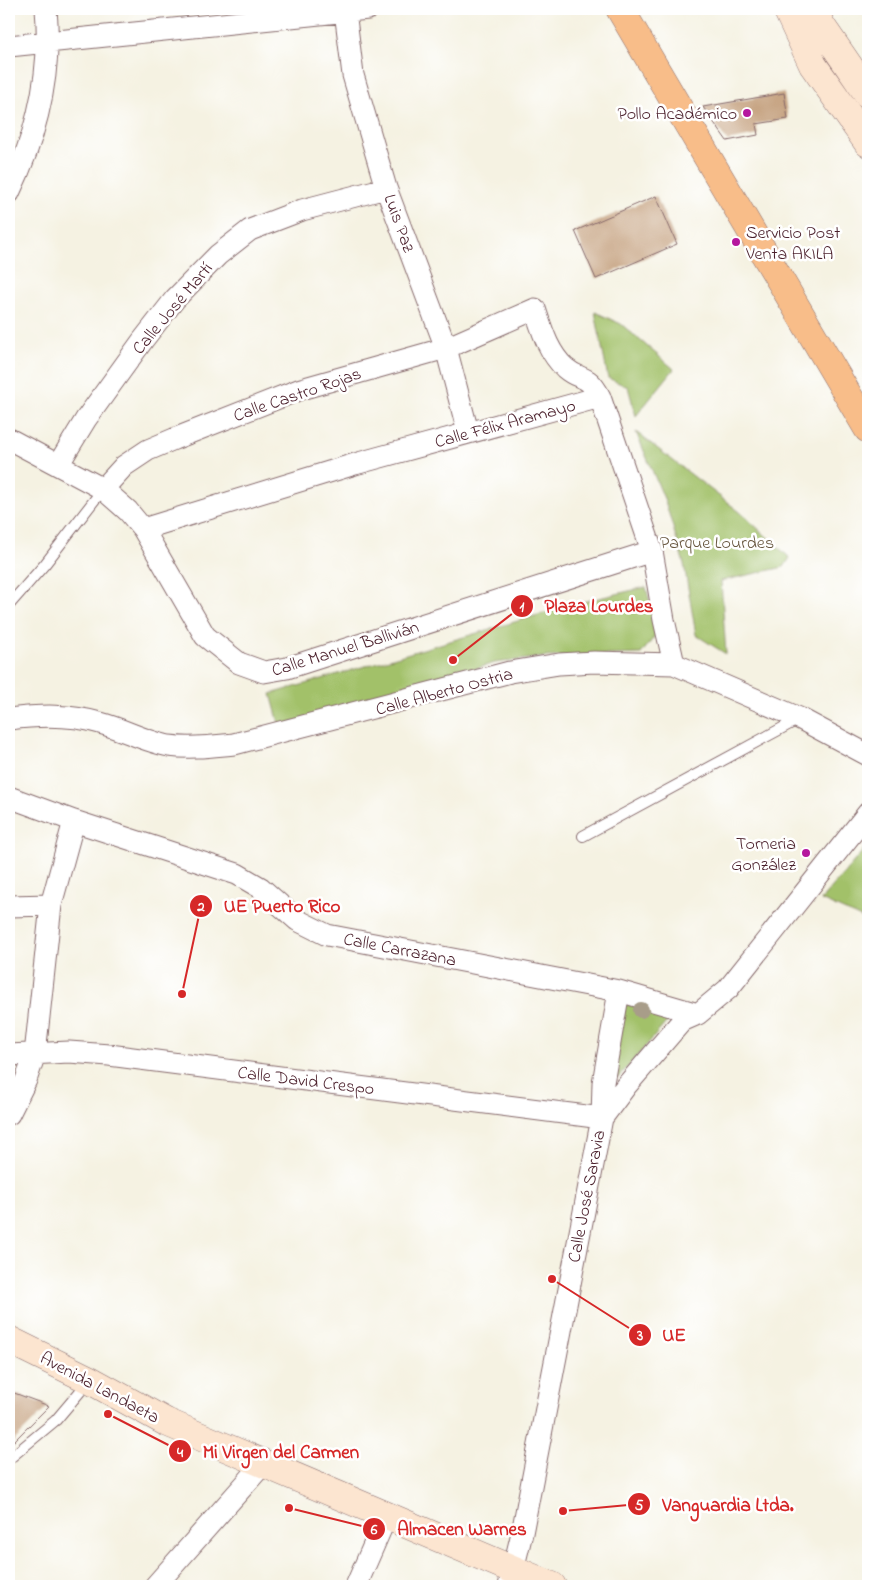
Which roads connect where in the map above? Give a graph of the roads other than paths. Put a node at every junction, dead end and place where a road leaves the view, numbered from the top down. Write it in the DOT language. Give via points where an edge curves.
graph roads {
  1 [pos="46,9"];
  2 [pos="368,9"];
  3 [pos="620,9"];
  4 [pos="787,9"];
  5 [pos="813,9"];
  6 [pos="345,11"];
  7 [pos="49,41"];
  8 [pos="9,46"];
  9 [pos="868,94"];
  10 [pos="868,143"];
  11 [pos="386,188"];
  12 [pos="9,193"];
  13 [pos="446,348"];
  14 [pos="600,397"];
  15 [pos="868,429"];
  16 [pos="468,432"];
  17 [pos="9,439"];
  18 [pos="58,464"];
  19 [pos="102,488"];
  20 [pos="143,529"];
  21 [pos="652,550"];
  22 [pos="9,605"];
  23 [pos="674,664"];
  24 [pos="800,718"];
  25 [pos="9,719"];
  26 [pos="868,755"];
  27 [pos="9,798"];
  28 [pos="868,813"];
  29 [pos="74,821"];
  30 [pos="583,836"];
  31 [pos="51,905"];
  32 [pos="9,906"];
  33 [pos="619,991"];
  34 [pos="698,1014"];
  35 [pos="35,1054"];
  36 [pos="9,1055"];
  37 [pos="9,1114"];
  38 [pos="602,1118"];
  39 [pos="9,1340"];
  40 [pos="90,1380"];
  41 [pos="9,1459"];
  42 [pos="263,1464"];
  43 [pos="387,1515"];
  44 [pos="511,1578"];
  45 [pos="154,1586"];
  46 [pos="356,1586"];
  47 [pos="552,1586"];
  1 -- 7 [label="street"];
  2 -- 6 [label="street"];
  3 -- 15 [label="main road"];
  4 -- 10 [label="main road" via="813,65"];
  5 -- 9 [label="main road"];
  6 -- 7 [label="street"];
  6 -- 11 [label="street, Luis Paz" via="353,75"];
  7 -- 8 [label="street"];
  7 -- 12 [label="street" via="42,104"];
  11 -- 13 [label="street, Luis Paz"];
  11 -- 18 [label="street, Calle José Martí" via="302,210 250,230 218,255 175,299 143,340"];
  13 -- 14 [label="street, Calle Castro Rojas" via="535,308 549,348 557,359 566,369 587,378"];
  13 -- 16 [label="street, Luis Paz"];
  13 -- 19 [label="street, Calle Castro Rojas" via="301,389 174,439 148,450 124,466"];
  14 -- 16 [label="street, Calle Félix Aramayo"];
  14 -- 21 [label="street, Calle Félix Aramayo"];
  16 -- 20 [label="street, Calle Félix Aramayo"];
  17 -- 18 [label="street, Calle Manuel Ballivián"];
  18 -- 19 [label="street, Calle Manuel Ballivián"];
  19 -- 20 [label="street, Calle Manuel Ballivián"];
  19 -- 22 [label="lane, Calle Castro Rojas" via="45,564"];
  20 -- 21 [label="street, Calle Manuel Ballivián" via="205,636 239,663 264,672 287,668"];
  21 -- 23 [label="street, Calle Félix Aramayo"];
  23 -- 24 [label="street, Calle Alberto Ostria"];
  23 -- 25 [label="street, Calle Alberto Ostria" via="558,664 452,686 234,744 195,748 168,746 99,722 70,717 42,715"];
  24 -- 26 [label="street, Calle Alberto Ostria"];
  24 -- 30 [label="lane"];
  27 -- 29 [label="street, Calle Carrazana"];
  28 -- 34 [label="street, Calle José Saravia" via="728,989"];
  29 -- 31 [label="street"];
  29 -- 33 [label="street, Calle Carrazana" via="238,874 261,888 297,920 327,935"];
  31 -- 32 [label="street"];
  31 -- 35 [label="street"];
  33 -- 34 [label="street, Calle Carrazana"];
  33 -- 38 [label="street" via="603,1083"];
  34 -- 38 [label="street, Calle José Saravia" via="682,1021"];
  35 -- 36 [label="street, Calle David Crespo"];
  35 -- 37 [label="street"];
  35 -- 38 [label="street, Calle David Crespo" via="109,1055"];
  38 -- 44 [label="street, Calle José Saravia"];
  39 -- 40 [label="main road, Avenida Landaeta"];
  40 -- 41 [label="lane" via="56,1420"];
  40 -- 42 [label="main road, Avenida Landaeta" via="166,1422"];
  42 -- 43 [label="main road, Avenida Landaeta"];
  42 -- 45 [label="street"];
  43 -- 44 [label="main road, Avenida Landaeta"];
  43 -- 46 [label="street"];
  44 -- 47 [label="main road, Avenida Landaeta"];
}
